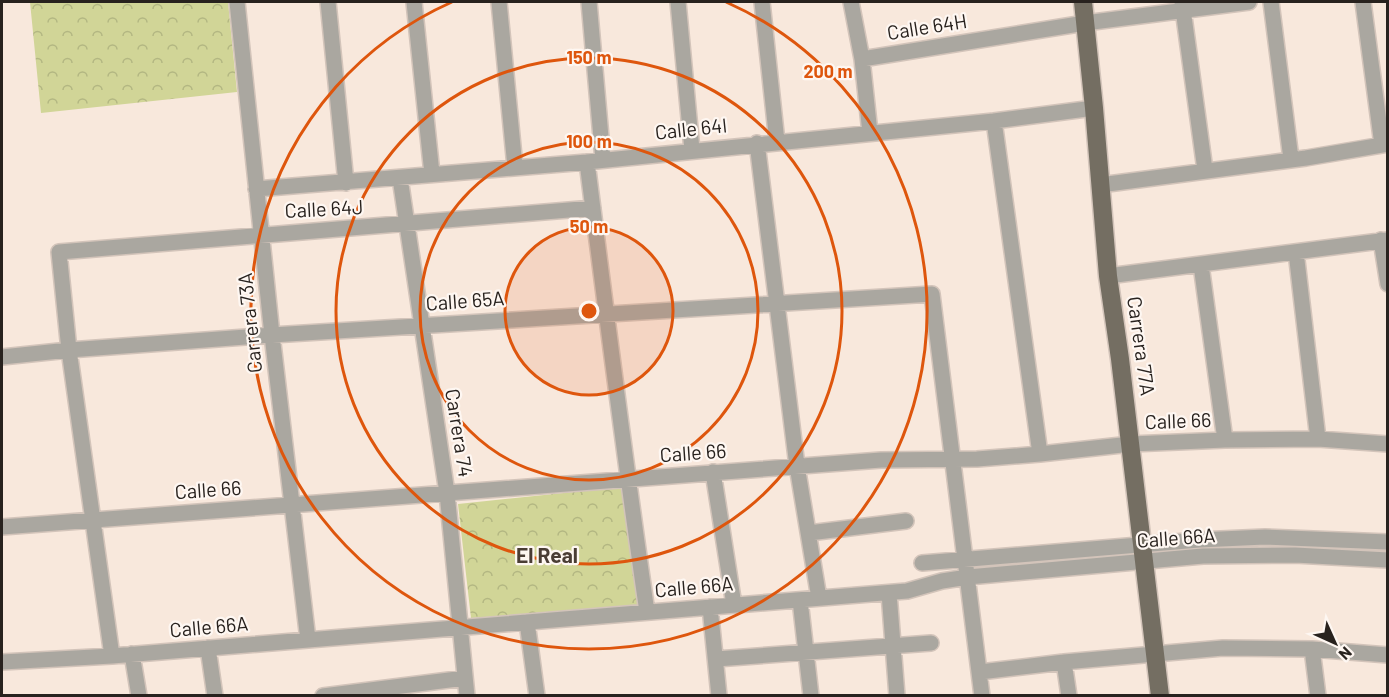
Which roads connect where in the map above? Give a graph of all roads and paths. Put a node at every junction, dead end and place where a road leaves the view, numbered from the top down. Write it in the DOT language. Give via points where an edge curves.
graph roads {
  1 [pos="237,2"];
  2 [pos="328,2"];
  3 [pos="414,2"];
  4 [pos="499,2"];
  5 [pos="589,2"];
  6 [pos="678,2"];
  7 [pos="762,2"];
  8 [pos="851,2"];
  9 [pos="1083,2"];
  10 [pos="1249,2"];
  11 [pos="1271,2"];
  12 [pos="1363,2"];
  13 [pos="1183,6"];
  14 [pos="1085,23"];
  15 [pos="862,59"];
  16 [pos="1094,108"];
  17 [pos="994,121"];
  18 [pos="870,133"];
  19 [pos="777,142"];
  20 [pos="757,143"];
  21 [pos="1385,144"];
  22 [pos="692,150"];
  23 [pos="1291,159"];
  24 [pos="603,160"];
  25 [pos="587,162"];
  26 [pos="515,167"];
  27 [pos="1205,170"];
  28 [pos="432,174"];
  29 [pos="400,178"];
  30 [pos="346,183"];
  31 [pos="1100,185"];
  32 [pos="256,189"];
  33 [pos="593,208"];
  34 [pos="407,225"];
  35 [pos="262,234"];
  36 [pos="1384,240"];
  37 [pos="1296,252"];
  38 [pos="1201,265"];
  39 [pos="1108,276"];
  40 [pos="1388,284"];
  41 [pos="777,304"];
  42 [pos="608,314"];
  43 [pos="422,325"];
  44 [pos="272,335"];
  45 [pos="69,350"];
  46 [pos="2,357"];
  47 [pos="1318,439"];
  48 [pos="1225,440"];
  49 [pos="1131,444"];
  50 [pos="1388,444"];
  51 [pos="1040,454"];
  52 [pos="953,460"];
  53 [pos="797,466"];
  54 [pos="713,472"];
  55 [pos="627,479"];
  56 [pos="447,493"];
  57 [pos="293,505"];
  58 [pos="93,520"];
  59 [pos="906,520"];
  60 [pos="2,527"];
  61 [pos="808,533"];
  62 [pos="1388,542"];
  63 [pos="1143,552"];
  64 [pos="966,559"];
  65 [pos="1388,560"];
  66 [pos="922,563"];
  67 [pos="968,578"];
  68 [pos="889,593"];
  69 [pos="819,598"];
  70 [pos="800,600"];
  71 [pos="734,605"];
  72 [pos="710,607"];
  73 [pos="647,612"];
  74 [pos="527,622"];
  75 [pos="461,627"];
  76 [pos="308,640"];
  77 [pos="932,643"];
  78 [pos="892,647"];
  79 [pos="208,648"];
  80 [pos="1312,648"];
  81 [pos="806,652"];
  82 [pos="132,654"];
  83 [pos="1156,655"];
  84 [pos="1388,655"];
  85 [pos="112,656"];
  86 [pos="716,659"];
  87 [pos="2,662"];
  88 [pos="1064,662"];
  89 [pos="980,672"];
  90 [pos="465,678"];
  91 [pos="139,696"];
  92 [pos="214,696"];
  93 [pos="323,696"];
  94 [pos="467,696"];
  95 [pos="537,696"];
  96 [pos="719,696"];
  97 [pos="811,696"];
  98 [pos="897,696"];
  99 [pos="982,696"];
  100 [pos="1069,696"];
  101 [pos="1161,696"];
  102 [pos="1318,696"];
  1 -- 32 [label="street, Carrera 73A"];
  2 -- 30 [label="street"];
  3 -- 28 [label="street"];
  4 -- 26 [label="street"];
  5 -- 24 [label="street"];
  6 -- 22 [label="street"];
  7 -- 19 [label="street"];
  8 -- 15 [label="street"];
  9 -- 14 [label="main road, Carrera 77A"];
  10 -- 13 [label="street, Calle 64H"];
  11 -- 23 [label="street"];
  12 -- 21 [label="street"];
  13 -- 14 [label="street, Calle 64H"];
  13 -- 27 [label="street"];
  14 -- 15 [label="street, Calle 64H"];
  14 -- 16 [label="main road, Carrera 77A"];
  15 -- 18 [label="street"];
  16 -- 17 [label="street, Calle 64I"];
  16 -- 31 [label="main road, Carrera 77A"];
  17 -- 18 [label="street, Calle 64I"];
  17 -- 51 [label="street"];
  18 -- 19 [label="street, Calle 64I"];
  19 -- 20 [label="street, Calle 64I"];
  20 -- 22 [label="street, Calle 64I"];
  20 -- 41 [label="street"];
  21 -- 23 [label="street"];
  22 -- 24 [label="street, Calle 64I"];
  23 -- 27 [label="street"];
  24 -- 25 [label="street, Calle 64I"];
  25 -- 26 [label="street, Calle 64I"];
  25 -- 33 [label="street"];
  26 -- 28 [label="street, Calle 64I"];
  27 -- 31 [label="street"];
  28 -- 29 [label="street, Calle 64I"];
  29 -- 30 [label="street, Calle 64I"];
  29 -- 34 [label="street, Carrera 74"];
  30 -- 32 [label="street, Calle 64I"];
  31 -- 39 [label="main road, Carrera 77A"];
  32 -- 35 [label="street, Carrera 73A"];
  33 -- 34 [label="street, Calle 64J"];
  33 -- 42 [label="street"];
  34 -- 35 [label="street, Calle 64J"];
  34 -- 43 [label="street, Carrera 74"];
  35 -- 44 [label="street, Carrera 73A"];
  35 -- 45 [label="street, Calle 64J" via="59,252"];
  36 -- 37 [label="street"];
  36 -- 40 [label="street"];
  37 -- 38 [label="street"];
  37 -- 47 [label="street"];
  38 -- 39 [label="street"];
  38 -- 48 [label="street"];
  39 -- 49 [label="main road, Carrera 77A"];
  41 -- 42 [label="street, Calle 65A"];
  41 -- 52 [label="street, Calle 65A" via="932,294"];
  41 -- 53 [label="street"];
  42 -- 43 [label="street, Calle 65A"];
  42 -- 55 [label="street"];
  43 -- 44 [label="street, Calle 65A"];
  43 -- 56 [label="street, Carrera 74"];
  44 -- 45 [label="street, Calle 65A"];
  44 -- 57 [label="street, Carrera 73A"];
  45 -- 46 [label="street, Calle 65A"];
  45 -- 58 [label="street"];
  47 -- 48 [label="street, Calle 66"];
  47 -- 50 [label="street, Calle 66"];
  48 -- 49 [label="street, Calle 66"];
  49 -- 51 [label="street, Calle 66"];
  49 -- 63 [label="main road, Carrera 77A"];
  51 -- 52 [label="street, Calle 66"];
  52 -- 53 [label="street, Calle 66" via="881,459"];
  52 -- 64 [label="street"];
  53 -- 54 [label="street, Calle 66"];
  53 -- 61 [label="street"];
  54 -- 55 [label="street, Calle 66"];
  54 -- 71 [label="street"];
  55 -- 56 [label="street, Calle 66"];
  55 -- 73 [label="street"];
  56 -- 57 [label="street, Calle 66"];
  56 -- 75 [label="street, Carrera 74"];
  57 -- 58 [label="street, Calle 66"];
  57 -- 76 [label="street, Carrera 73A"];
  58 -- 60 [label="street, Calle 66"];
  58 -- 85 [label="street"];
  59 -- 61 [label="street"];
  61 -- 69 [label="street"];
  62 -- 63 [label="street, Calle 66A" via="1264,537"];
  63 -- 64 [label="street, Calle 66A"];
  63 -- 65 [label="street, Calle 66A"];
  63 -- 67 [label="street, Calle 66A"];
  63 -- 83 [label="main road, Carrera 77A"];
  64 -- 66 [label="street, Calle 66A"];
  64 -- 67 [label="street"];
  67 -- 68 [label="street, Calle 66A"];
  67 -- 89 [label="street"];
  68 -- 69 [label="street, Calle 66A"];
  68 -- 78 [label="street"];
  69 -- 70 [label="street, Calle 66A"];
  70 -- 71 [label="street, Calle 66A"];
  70 -- 81 [label="street"];
  71 -- 72 [label="street, Calle 66A"];
  72 -- 73 [label="street, Calle 66A"];
  72 -- 86 [label="street"];
  73 -- 74 [label="street, Calle 66A"];
  74 -- 75 [label="street, Calle 66A"];
  74 -- 95 [label="street"];
  75 -- 76 [label="street, Calle 66A"];
  75 -- 90 [label="street, Carrera 74"];
  76 -- 79 [label="street, Calle 66A"];
  77 -- 78 [label="street"];
  78 -- 81 [label="street"];
  78 -- 98 [label="street"];
  79 -- 82 [label="street, Calle 66A"];
  79 -- 92 [label="street"];
  80 -- 83 [label="street" via="1223,648"];
  80 -- 84 [label="street"];
  80 -- 102 [label="street"];
  81 -- 86 [label="street"];
  81 -- 97 [label="street"];
  82 -- 85 [label="street, Calle 66A"];
  82 -- 91 [label="street"];
  83 -- 88 [label="street"];
  83 -- 101 [label="main road, Carrera 77A"];
  85 -- 87 [label="street, Calle 66A"];
  86 -- 96 [label="street"];
  88 -- 89 [label="street"];
  88 -- 100 [label="street"];
  89 -- 99 [label="street"];
  90 -- 93 [label="street"];
  90 -- 94 [label="street, Carrera 74"];
}
